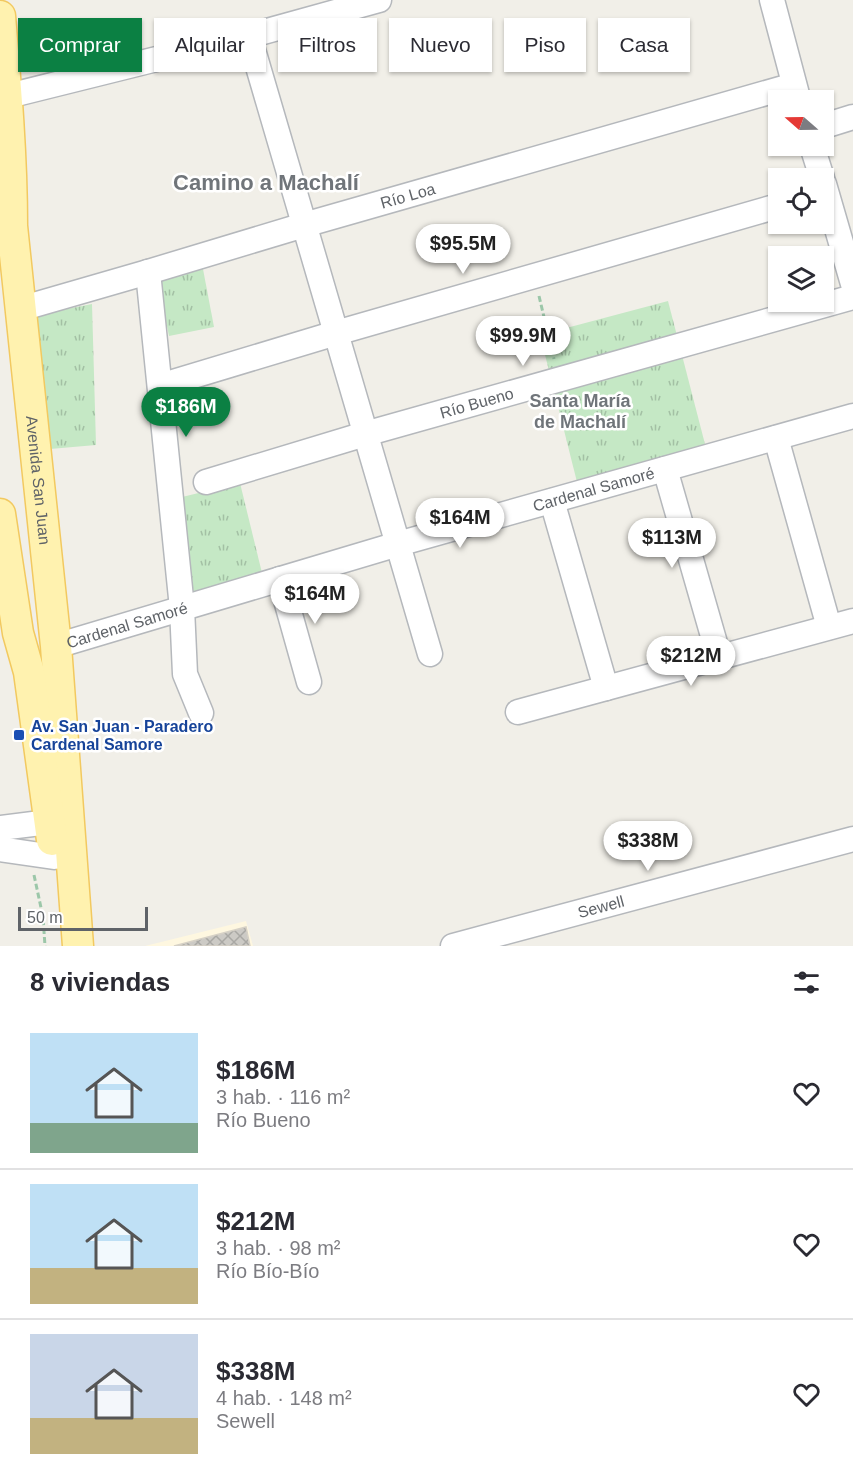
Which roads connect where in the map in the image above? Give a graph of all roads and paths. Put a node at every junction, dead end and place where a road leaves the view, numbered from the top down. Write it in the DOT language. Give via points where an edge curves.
graph roads {
  1 [pos="379,0"];
  2 [pos="772,0"];
  3 [pos="0,18"];
  4 [pos="266,31"];
  5 [pos="154,59"];
  6 [pos="259,72"];
  7 [pos="796,90"];
  8 [pos="2,97"];
  9 [pos="768,101"];
  10 [pos="853,117"];
  11 [pos="834,123"];
  12 [pos="6,203"];
  13 [pos="768,209"];
  14 [pos="834,218"];
  15 [pos="304,225"];
  16 [pos="851,271"];
  17 [pos="148,272"];
  18 [pos="534,276"];
  19 [pos="853,297"];
  20 [pos="20,309"];
  21 [pos="336,333"];
  22 [pos="558,379"];
  23 [pos="160,386"];
  24 [pos="853,416"];
  25 [pos="365,434"];
  26 [pos="776,438"];
  27 [pos="665,469"];
  28 [pos="206,482"];
  29 [pos="552,501"];
  30 [pos="0,514"];
  31 [pos="398,544"];
  32 [pos="280,579"];
  33 [pos="6,589"];
  34 [pos="182,608"];
  35 [pos="853,621"];
  36 [pos="829,627"];
  37 [pos="56,646"];
  38 [pos="430,654"];
  39 [pos="719,657"];
  40 [pos="309,682"];
  41 [pos="606,688"];
  42 [pos="518,712"];
  43 [pos="201,713"];
  44 [pos="49,822"];
  45 [pos="0,828"];
  46 [pos="853,839"];
  47 [pos="0,849"];
  48 [pos="54,856"];
  49 [pos="61,946"];
  50 [pos="78,946"];
  51 [pos="453,946"];
  1 -- 4 [label="street"];
  2 -- 7 [label="street"];
  3 -- 8 [label="main road, Avenida San Juan"];
  5 -- 8 [label="street"];
  6 -- 15 [label="street"];
  8 -- 12 [label="main road, Avenida San Juan"];
  9 -- 15 [label="street, Río Loa"];
  10 -- 11 [label="street"];
  12 -- 20 [label="main road, Avenida San Juan"];
  13 -- 18 [label="street"];
  14 -- 16 [label="street"];
  15 -- 17 [label="street, Río Loa"];
  15 -- 21 [label="street"];
  17 -- 20 [label="street, Río Loa"];
  17 -- 23 [label="street"];
  18 -- 21 [label="street"];
  18 -- 22 [label="path"];
  19 -- 22 [label="street, Río Bueno"];
  20 -- 37 [label="main road, Avenida San Juan"];
  21 -- 23 [label="street"];
  21 -- 25 [label="street"];
  22 -- 25 [label="street, Río Bueno"];
  23 -- 34 [label="street"];
  24 -- 26 [label="street, Cardenal Samoré"];
  25 -- 28 [label="street, Río Bueno"];
  25 -- 31 [label="street"];
  26 -- 27 [label="street, Cardenal Samoré"];
  26 -- 36 [label="street"];
  27 -- 29 [label="street, Cardenal Samoré"];
  27 -- 39 [label="street"];
  29 -- 31 [label="street, Cardenal Samoré"];
  29 -- 41 [label="street"];
  30 -- 33 [label="main road"];
  31 -- 32 [label="street, Cardenal Samoré"];
  31 -- 38 [label="street"];
  32 -- 34 [label="street, Cardenal Samoré"];
  32 -- 40 [label="street"];
  33 -- 44 [label="main road" via="29,672"];
  34 -- 37 [label="street, Cardenal Samoré"];
  34 -- 43 [label="street" via="185,674"];
  35 -- 36 [label="street"];
  36 -- 39 [label="street"];
  37 -- 50 [label="main road, Avenida San Juan"];
  39 -- 41 [label="street"];
  41 -- 42 [label="street"];
  44 -- 45 [label="street"];
  44 -- 48 [label="main road"];
  46 -- 51 [label="street, Sewell"];
  47 -- 48 [label="street"];
  48 -- 49 [label="main road"];
}
